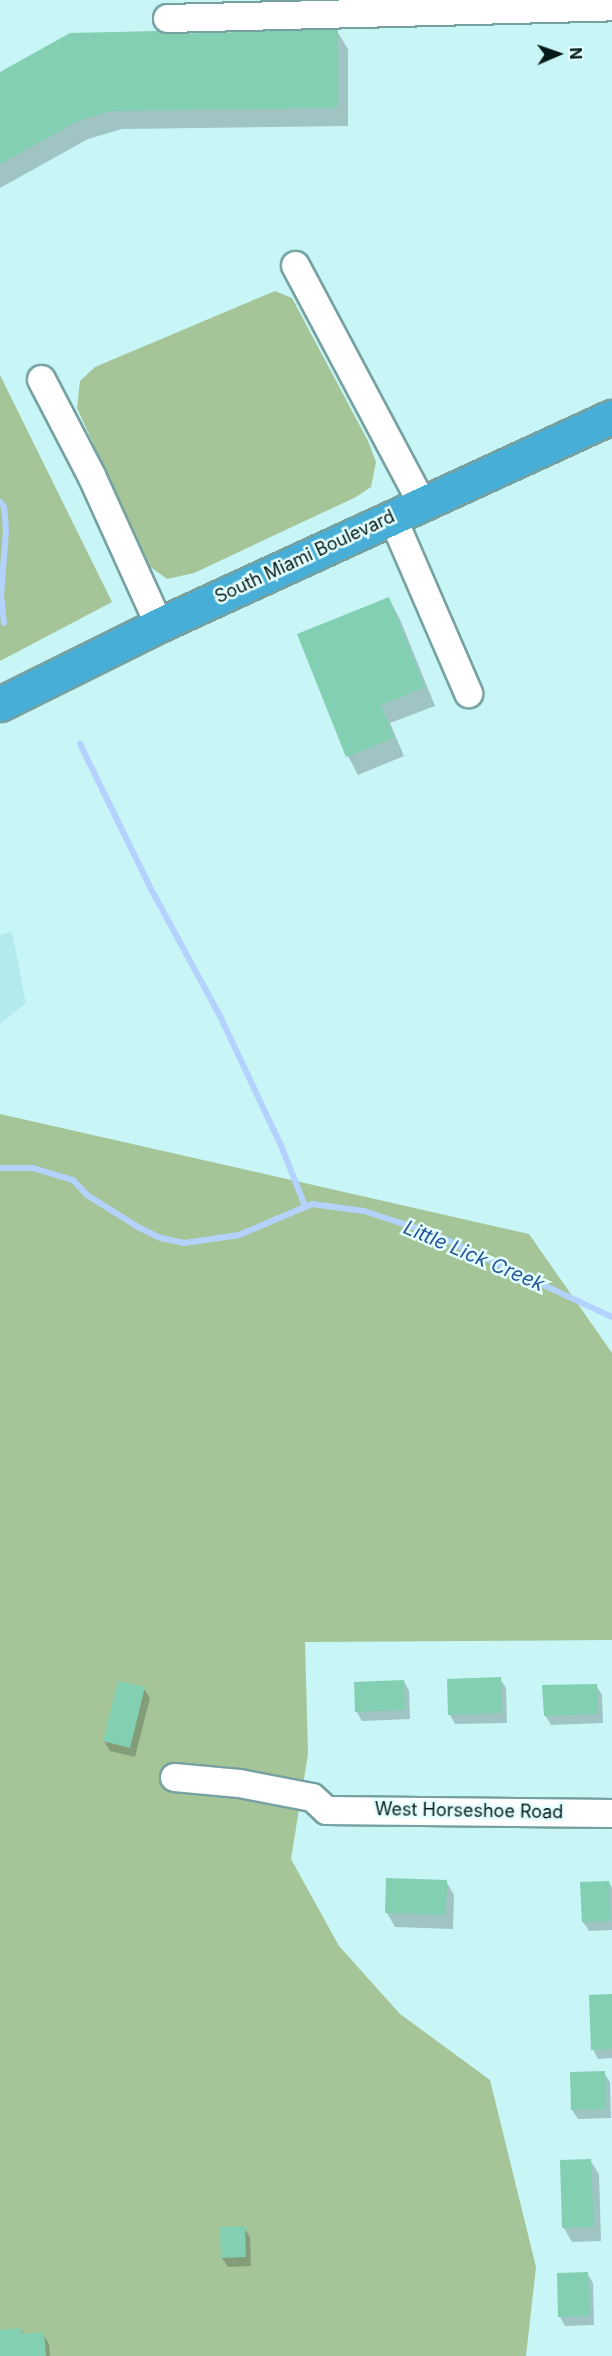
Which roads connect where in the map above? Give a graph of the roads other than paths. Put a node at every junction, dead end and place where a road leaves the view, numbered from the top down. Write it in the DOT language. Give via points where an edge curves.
graph roads {
  1 [pos="612,6"];
  2 [pos="167,18"];
  3 [pos="295,265"];
  4 [pos="41,379"];
  5 [pos="612,417"];
  6 [pos="422,504"];
  7 [pos="392,517"];
  8 [pos="159,625"];
  9 [pos="468,693"];
  10 [pos="0,704"];
  11 [pos="174,1777"];
  12 [pos="612,1813"];
  1 -- 2 [label="street"];
  3 -- 6 [label="street"];
  4 -- 8 [label="street" via="91,475"];
  5 -- 6 [label="highway, South Miami Boulevard"];
  6 -- 7 [label="highway, South Miami Boulevard"];
  7 -- 8 [label="highway, South Miami Boulevard"];
  7 -- 9 [label="street"];
  8 -- 10 [label="highway, South Miami Boulevard"];
  11 -- 12 [label="street, West Horseshoe Road" via="239,1783 312,1797 326,1810"];
}
